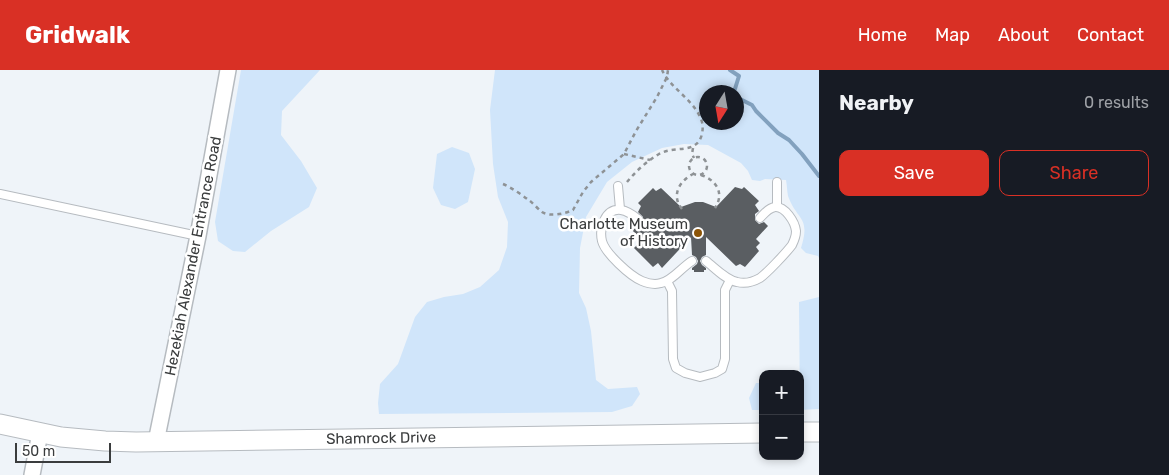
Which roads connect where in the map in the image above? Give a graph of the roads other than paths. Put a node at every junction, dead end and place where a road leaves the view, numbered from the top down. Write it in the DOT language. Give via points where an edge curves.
graph roads {
  1 [pos="228,70"];
  2 [pos="777,182"];
  3 [pos="618,188"];
  4 [pos="0,194"];
  5 [pos="777,207"];
  6 [pos="620,209"];
  7 [pos="760,218"];
  8 [pos="638,219"];
  9 [pos="198,236"];
  10 [pos="692,261"];
  11 [pos="706,261"];
  12 [pos="730,280"];
  13 [pos="667,281"];
  14 [pos="0,424"];
  15 [pos="804,432"];
  16 [pos="819,432"];
  17 [pos="40,433"];
  18 [pos="759,433"];
  19 [pos="156,442"];
  20 [pos="32,475"];
  1 -- 9 [label="street, Hezekiah Alexander Entrance Road"];
  2 -- 5 [label="lane"];
  3 -- 6 [label="lane"];
  4 -- 9 [label="lane"];
  5 -- 7 [label="lane" via="769,209"];
  5 -- 12 [label="lane" via="794,222 795,238 791,245 760,278 746,283"];
  6 -- 8 [label="lane"];
  6 -- 13 [label="lane" via="608,214 603,223 601,233 606,250 643,282"];
  9 -- 19 [label="street, Hezekiah Alexander Entrance Road"];
  10 -- 13 [label="lane"];
  11 -- 12 [label="lane"];
  12 -- 13 [label="lane" via="724,290 725,359 722,369 700,377 676,368 672,291"];
  14 -- 17 [label="street, Shamrock Drive"];
  15 -- 16 [label="street"];
  17 -- 19 [label="street, Shamrock Drive" via="105,441"];
  17 -- 20 [label="street"];
  18 -- 19 [label="street, Shamrock Drive"];
}
